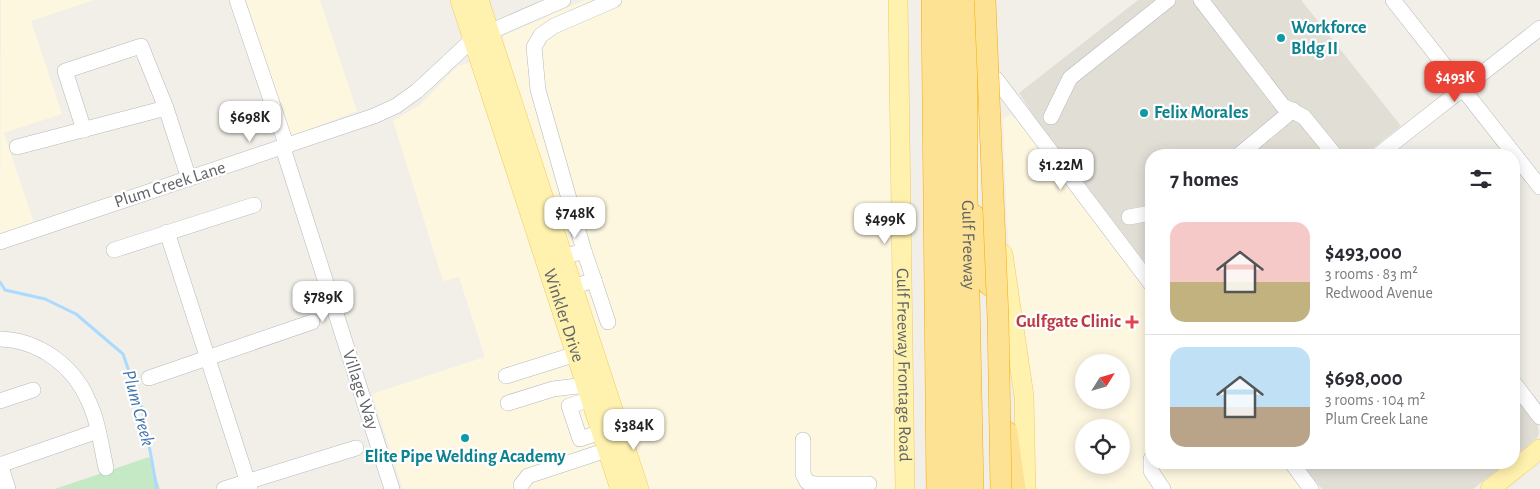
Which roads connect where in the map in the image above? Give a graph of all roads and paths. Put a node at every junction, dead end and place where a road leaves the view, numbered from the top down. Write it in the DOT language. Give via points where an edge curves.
graph roads {
  1 [pos="237,0"];
  2 [pos="460,0"];
  3 [pos="479,0"];
  4 [pos="563,0"];
  5 [pos="614,0"];
  6 [pos="898,0"];
  7 [pos="932,0"];
  8 [pos="949,0"];
  9 [pos="967,0"];
  10 [pos="985,0"];
  11 [pos="995,0"];
  12 [pos="1168,0"];
  13 [pos="1201,0"];
  14 [pos="1393,0"];
  15 [pos="546,7"];
  16 [pos="554,26"];
  17 [pos="1540,28"];
  18 [pos="481,35"];
  19 [pos="996,79"];
  20 [pos="1462,88"];
  21 [pos="166,108"];
  22 [pos="1293,110"];
  23 [pos="1051,118"];
  24 [pos="84,130"];
  25 [pos="17,147"];
  26 [pos="285,148"];
  27 [pos="1246,149"];
  28 [pos="1330,149"];
  29 [pos="1386,149"];
  30 [pos="1510,149"];
  31 [pos="1520,162"];
  32 [pos="189,179"];
  33 [pos="1540,187"];
  34 [pos="967,199"];
  35 [pos="254,205"];
  36 [pos="1145,215"];
  37 [pos="1128,217"];
  38 [pos="544,229"];
  39 [pos="167,232"];
  40 [pos="0,242"];
  41 [pos="114,250"];
  42 [pos="584,251"];
  43 [pos="563,258"];
  44 [pos="1145,276"];
  45 [pos="594,280"];
  46 [pos="573,287"];
  47 [pos="312,322"];
  48 [pos="608,322"];
  49 [pos="0,339"];
  50 [pos="206,358"];
  51 [pos="586,374"];
  52 [pos="506,376"];
  53 [pos="149,378"];
  54 [pos="34,390"];
  55 [pos="1520,392"];
  56 [pos="0,401"];
  57 [pos="508,403"];
  58 [pos="1540,417"];
  59 [pos="98,431"];
  60 [pos="803,440"];
  61 [pos="356,448"];
  62 [pos="1540,449"];
  63 [pos="608,450"];
  64 [pos="0,465"];
  65 [pos="1520,465"];
  66 [pos="106,468"];
  67 [pos="1151,469"];
  68 [pos="1295,469"];
  69 [pos="1515,469"];
  70 [pos="869,484"];
  71 [pos="248,485"];
  72 [pos="521,485"];
  73 [pos="8,489"];
  74 [pos="224,489"];
  75 [pos="392,489"];
  76 [pos="620,489"];
  77 [pos="638,489"];
  78 [pos="905,489"];
  79 [pos="938,489"];
  80 [pos="954,489"];
  81 [pos="973,489"];
  82 [pos="1001,489"];
  83 [pos="1015,489"];
  84 [pos="1026,489"];
  85 [pos="1163,489"];
  86 [pos="1311,489"];
  87 [pos="1490,489"];
  1 -- 26 [label="street, Village Way"];
  2 -- 18 [label="main road, Winkler Drive"];
  3 -- 18 [label="main road, Winkler Drive"];
  4 -- 15 [label="street"];
  5 -- 16 [label="street"];
  6 -- 78 [label="main road, Gulf Freeway Frontage Road"];
  7 -- 79 [label="highway, Gulf Freeway"];
  8 -- 80 [label="highway, Gulf Freeway"];
  9 -- 34 [label="highway, Gulf Freeway"];
  10 -- 82 [label="highway, bridge"];
  11 -- 19 [label="main road"];
  12 -- 23 [label="street" via="1070,78"];
  13 -- 22 [label="street" via="1283,106"];
  14 -- 20 [label="street"];
  15 -- 16 [label="street"];
  15 -- 18 [label="street"];
  16 -- 42 [label="street" via="541,35 534,47 533,58 538,90"];
  17 -- 20 [label="street"];
  18 -- 26 [label="street, Plum Creek Lane" via="396,106"];
  18 -- 38 [label="main road, Winkler Drive"];
  19 -- 44 [label="street"];
  19 -- 84 [label="main road" via="998,192 1003,255 1024,396"];
  20 -- 29 [label="street"];
  20 -- 30 [label="street"];
  21 -- 24 [label="street"];
  21 -- 24 [label="street" via="141,46 65,71"];
  21 -- 32 [label="street"];
  22 -- 27 [label="street"];
  22 -- 28 [label="street" via="1304,116"];
  24 -- 25 [label="street"];
  26 -- 32 [label="street, Plum Creek Lane"];
  26 -- 75 [label="street, Village Way"];
  31 -- 33 [label="street"];
  32 -- 40 [label="street, Plum Creek Lane"];
  34 -- 81 [label="highway, Gulf Freeway"];
  34 -- 83 [label="highway" via="982,237"];
  35 -- 39 [label="street"];
  36 -- 37 [label="street"];
  38 -- 43 [label="main road, Winkler Drive"];
  38 -- 51 [label="main road, Winkler Drive"];
  39 -- 41 [label="street"];
  39 -- 50 [label="street"];
  42 -- 43 [label="street"];
  42 -- 45 [label="street"];
  43 -- 46 [label="main road, Winkler Drive"];
  45 -- 46 [label="street"];
  45 -- 48 [label="street"];
  46 -- 51 [label="main road, Winkler Drive"];
  47 -- 50 [label="street"];
  49 -- 59 [label="street" via="12,339 42,349 72,373 88,400"];
  50 -- 53 [label="street"];
  50 -- 71 [label="street"];
  51 -- 52 [label="street"];
  51 -- 57 [label="street" via="553,389"];
  51 -- 63 [label="main road, Winkler Drive"];
  51 -- 77 [label="main road, Winkler Drive"];
  54 -- 56 [label="street"];
  55 -- 58 [label="street"];
  59 -- 64 [label="street"];
  59 -- 66 [label="street"];
  60 -- 70 [label="street" via="807,482"];
  61 -- 71 [label="street"];
  62 -- 65 [label="main road"];
  63 -- 72 [label="street" via="528,476"];
  63 -- 76 [label="main road, Winkler Drive"];
  63 -- 77 [label="main road" via="618,457 624,474"];
  64 -- 73 [label="street"];
  67 -- 85 [label="street"];
  68 -- 86 [label="street"];
  69 -- 87 [label="main road"];
  71 -- 74 [label="street"];
}
